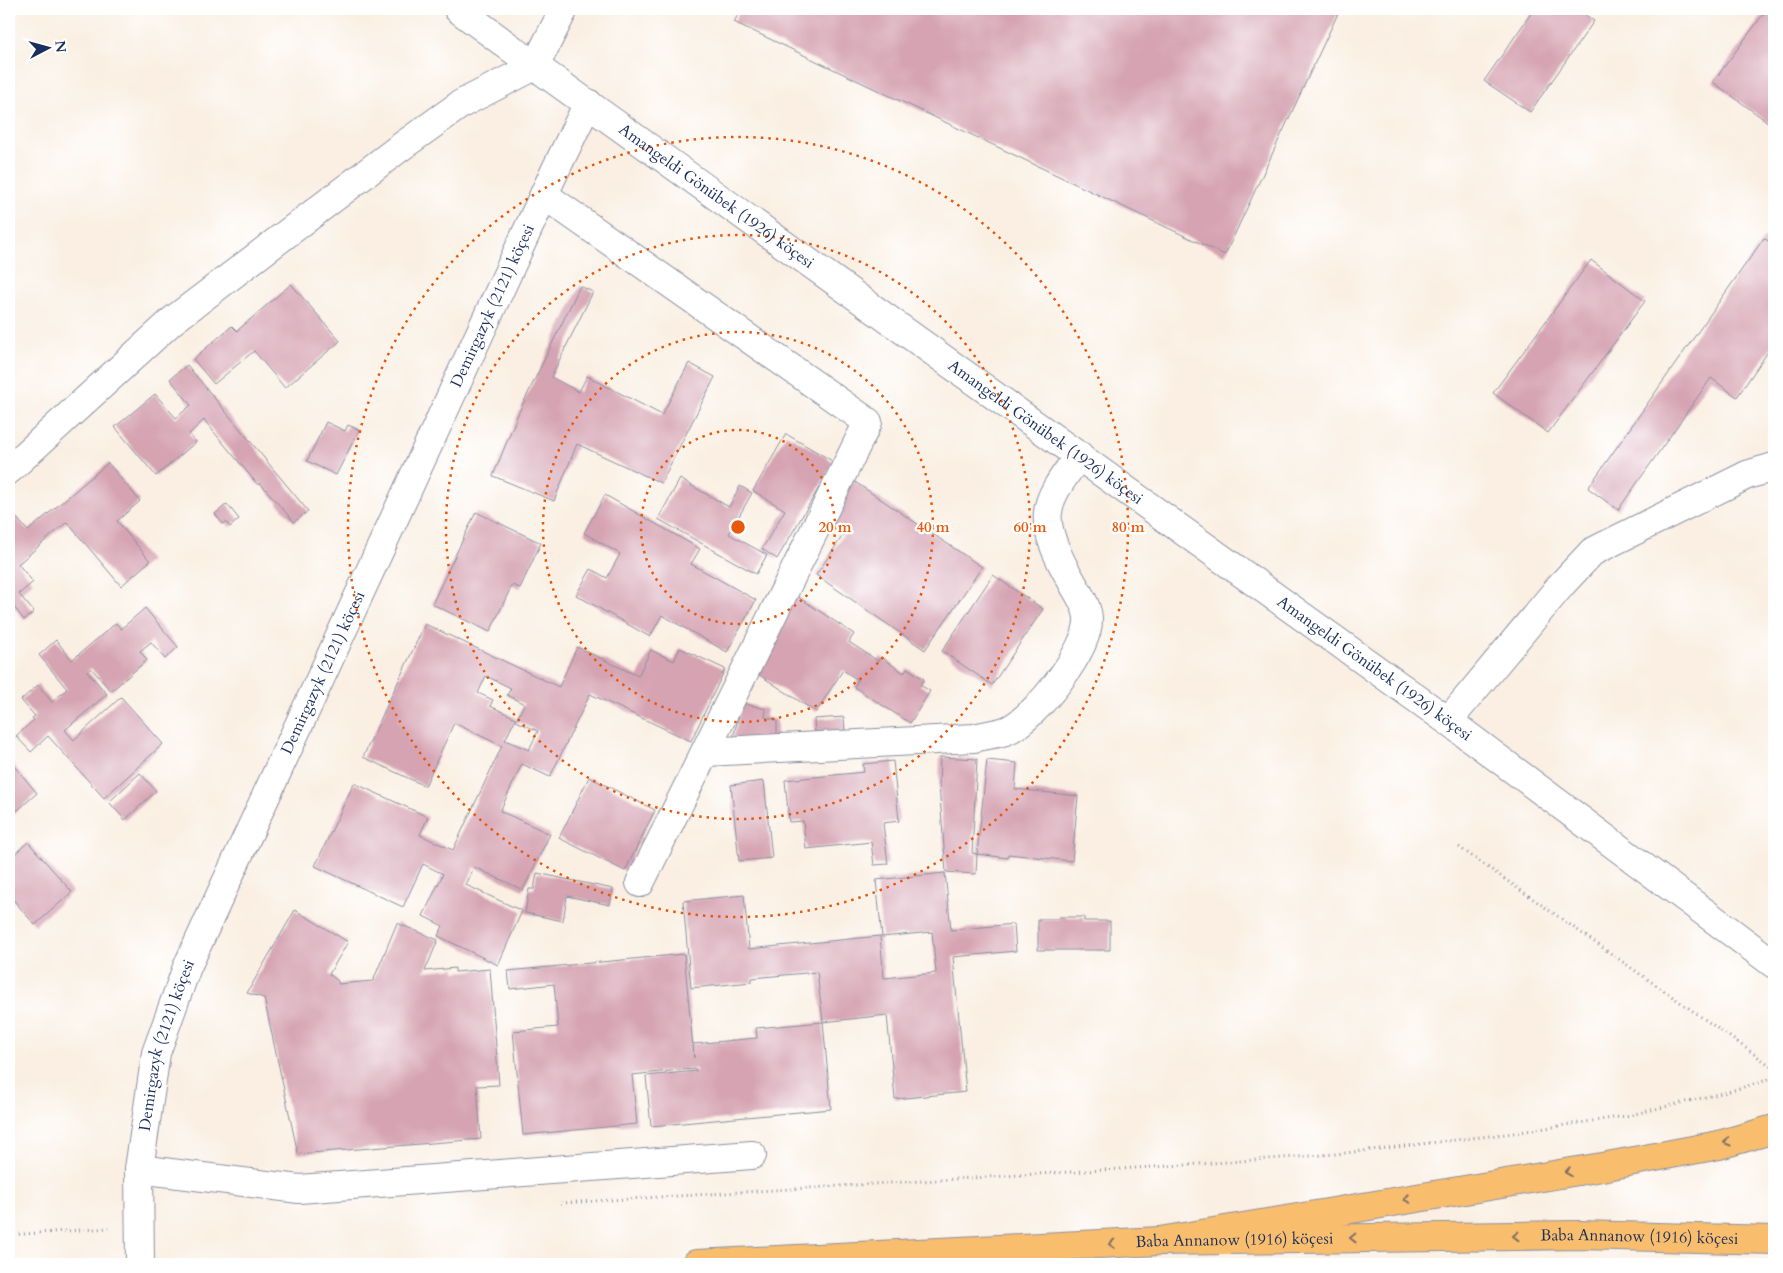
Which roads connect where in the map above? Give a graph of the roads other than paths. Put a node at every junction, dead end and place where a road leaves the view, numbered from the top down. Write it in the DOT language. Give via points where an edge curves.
graph roads {
  1 [pos="458,9"];
  2 [pos="564,9"];
  3 [pos="535,66"];
  4 [pos="588,103"];
  5 [pos="544,195"];
  6 [pos="1079,455"];
  7 [pos="12,462"];
  8 [pos="1774,467"];
  9 [pos="1448,720"];
  10 [pos="705,752"];
  11 [pos="640,884"];
  12 [pos="1774,964"];
  13 [pos="1774,1128"];
  14 [pos="752,1155"];
  15 [pos="139,1168"];
  16 [pos="1774,1240"];
  17 [pos="1160,1241"];
  18 [pos="140,1264"];
  19 [pos="696,1264"];
  1 -- 3 [label="street, Amangeldi Gönübek (1926) köçesi"];
  2 -- 3 [label="street"];
  3 -- 4 [label="street, Amangeldi Gönübek (1926) köçesi"];
  3 -- 7 [label="street" via="461,104 180,315"];
  4 -- 5 [label="street, Demirgazyk (2121) köçesi"];
  4 -- 6 [label="street, Amangeldi Gönübek (1926) köçesi"];
  5 -- 10 [label="street" via="868,422"];
  5 -- 15 [label="street, Demirgazyk (2121) köçesi" via="187,967 156,1053"];
  6 -- 9 [label="street, Amangeldi Gönübek (1926) köçesi"];
  6 -- 10 [label="street" via="1051,499 1048,513 1056,551 1082,599 1088,618 1085,637 1069,668 1032,714 1008,730 974,738"];
  8 -- 9 [label="street" via="1747,475 1592,552"];
  9 -- 12 [label="street, Amangeldi Gönübek (1926) köçesi"];
  10 -- 11 [label="street"];
  13 -- 17 [label="main road, one-way" via="1719,1144 1602,1167"];
  14 -- 15 [label="street" via="299,1189"];
  15 -- 18 [label="street, Demirgazyk (2121) köçesi"];
  16 -- 17 [label="main road, Baba Annanow (1916) köçesi, one-way" via="1579,1235"];
  17 -- 19 [label="main road, Baba Annanow (1916) köçesi, one-way"];
}
